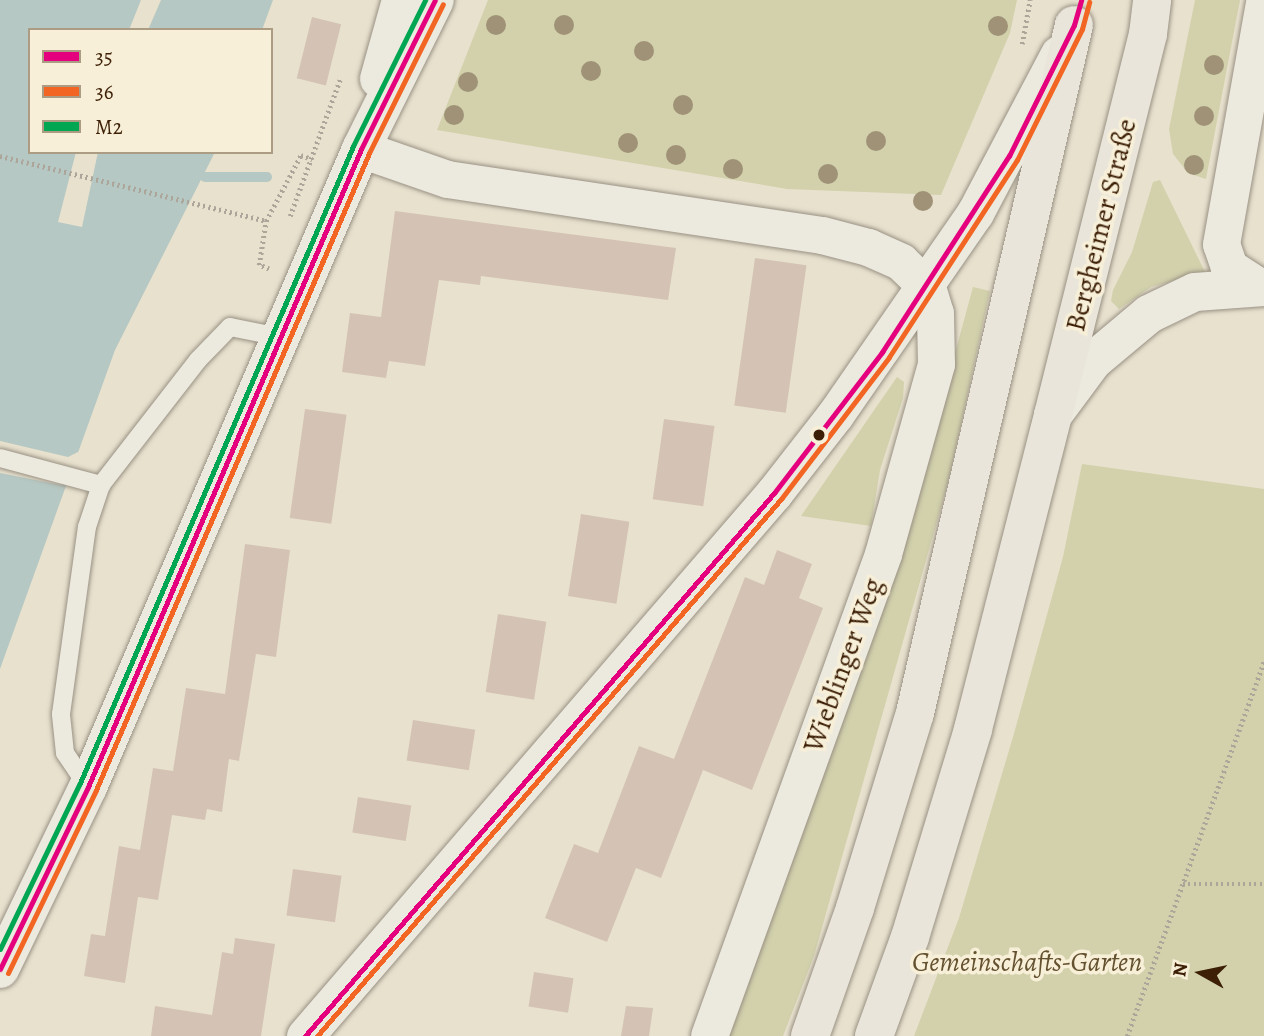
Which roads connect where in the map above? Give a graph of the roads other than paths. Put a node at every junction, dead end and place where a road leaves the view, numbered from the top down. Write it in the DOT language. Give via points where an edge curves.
graph roads {
  1 [pos="401,0"];
  2 [pos="435,0"];
  3 [pos="1264,3"];
  4 [pos="1076,10"];
  5 [pos="1150,17"];
  6 [pos="361,149"];
  7 [pos="927,287"];
  8 [pos="1261,287"];
  9 [pos="280,337"];
  10 [pos="1053,415"];
  11 [pos="0,458"];
  12 [pos="101,485"];
  13 [pos="88,788"];
  14 [pos="0,970"];
  15 [pos="305,1036"];
  16 [pos="709,1036"];
  17 [pos="810,1036"];
  18 [pos="874,1036"];
  1 -- 6 [label="street"];
  2 -- 6 [label="street"];
  3 -- 8 [label="street" via="1221,244 1229,267"];
  4 -- 7 [label="street" via="1009,156"];
  4 -- 17 [label="main road" via="915,713"];
  5 -- 10 [label="main road, Bergheimer Straße"];
  6 -- 7 [label="street" via="447,179 822,235 868,247 901,262"];
  6 -- 9 [label="street"];
  7 -- 15 [label="street" via="774,493"];
  7 -- 16 [label="street, Wieblinger Weg" via="935,313 936,364 883,554"];
  8 -- 10 [label="street" via="1195,292 1149,314 1093,361"];
  9 -- 12 [label="lane" via="230,327 198,360"];
  9 -- 13 [label="street"];
  10 -- 18 [label="main road, Bergheimer Straße" via="972,729 910,937"];
  11 -- 12 [label="lane"];
  12 -- 13 [label="lane" via="87,527 61,715 65,753"];
  13 -- 14 [label="street"];
}
